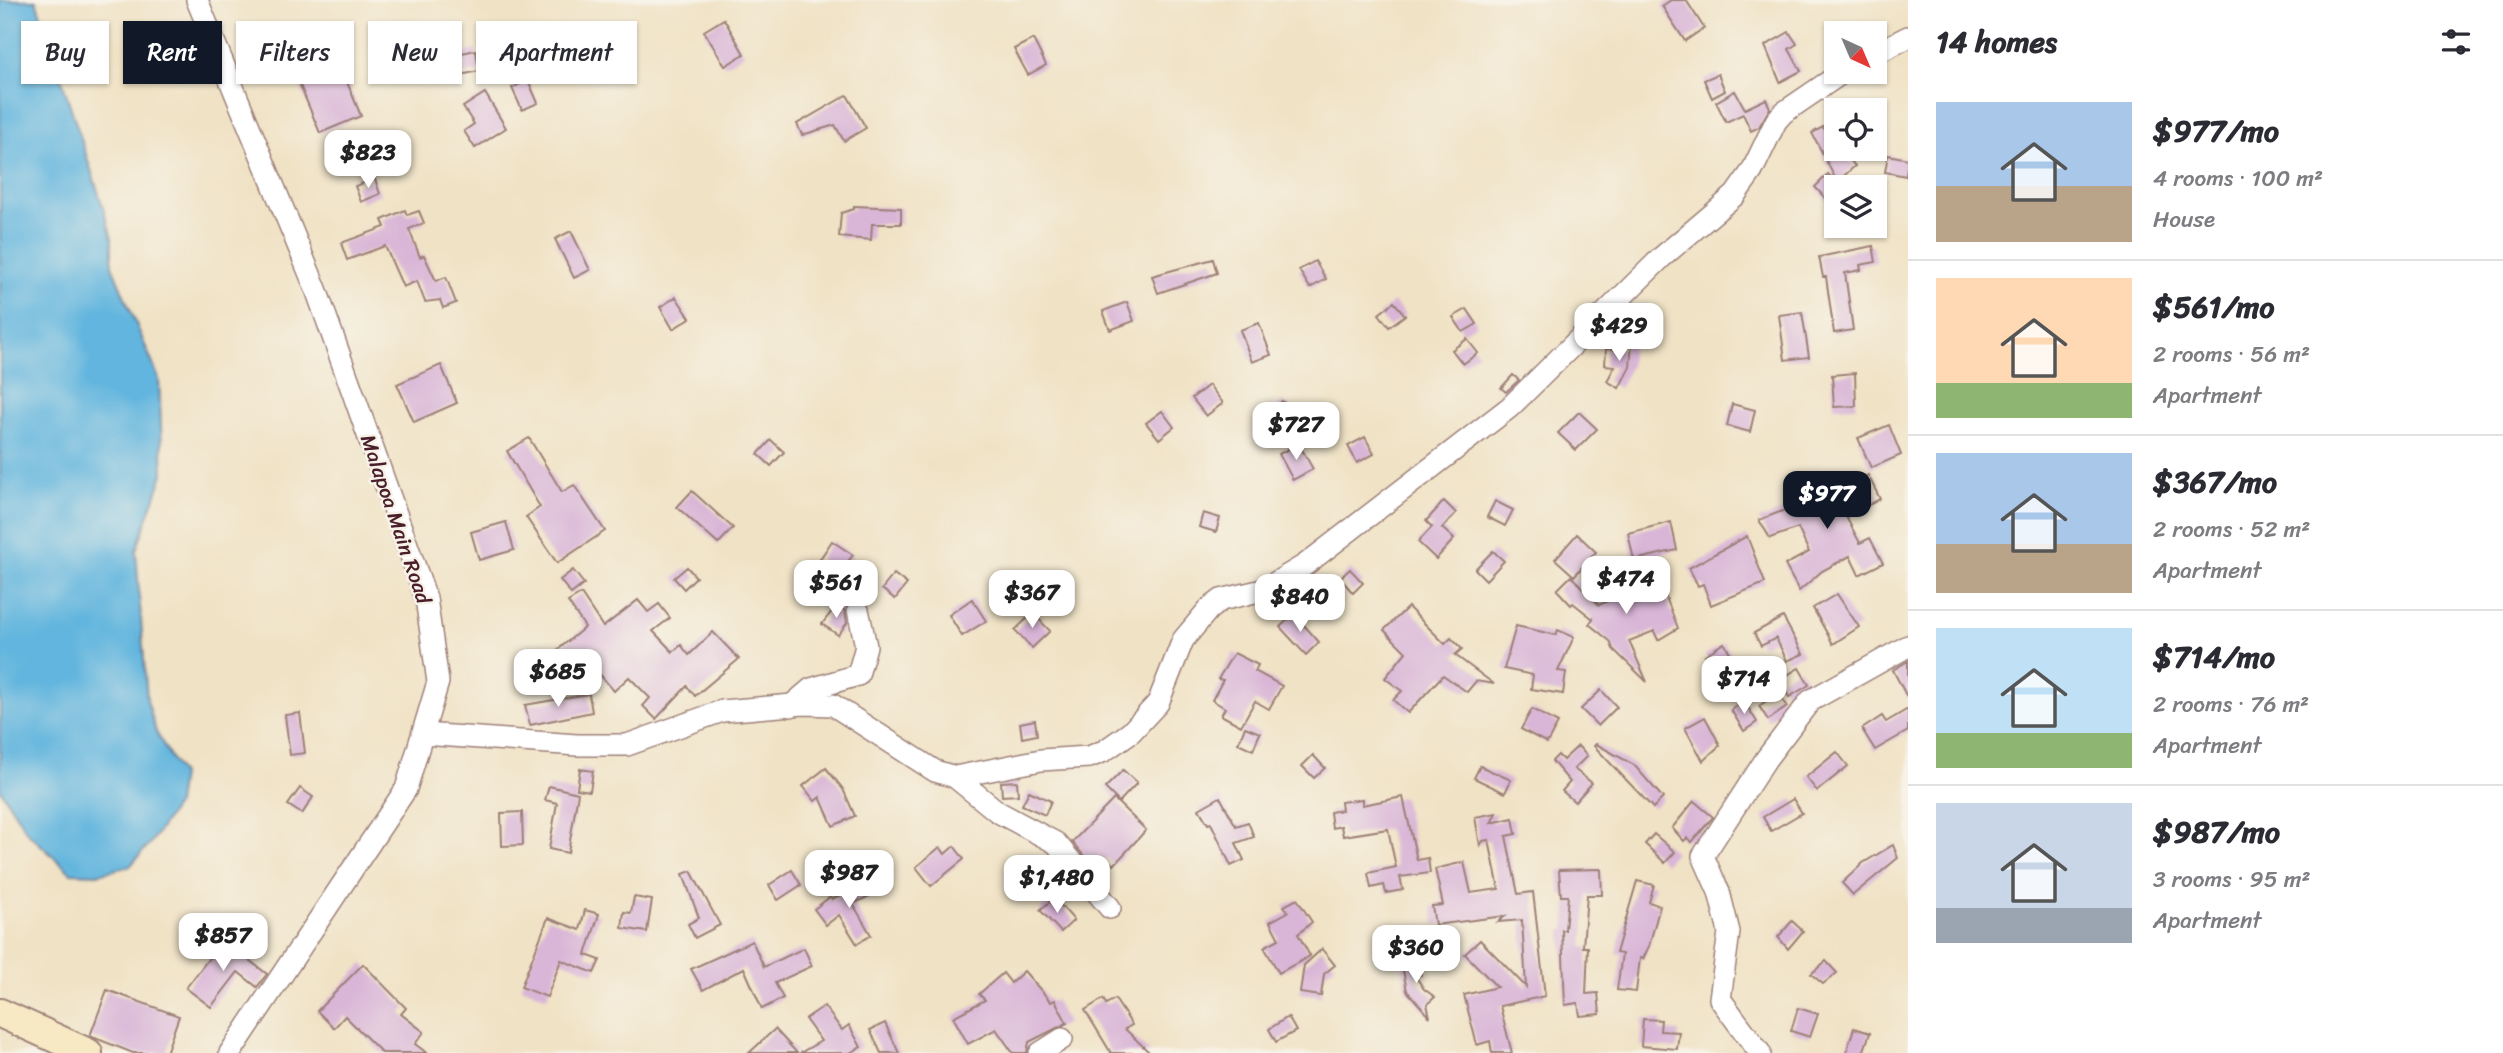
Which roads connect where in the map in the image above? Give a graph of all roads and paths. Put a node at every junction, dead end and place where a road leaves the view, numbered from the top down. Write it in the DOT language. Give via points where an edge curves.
graph roads {
  1 [pos="197,0"];
  2 [pos="1908,37"];
  3 [pos="1887,48"];
  4 [pos="1825,84"];
  5 [pos="858,610"];
  6 [pos="1908,646"];
  7 [pos="791,706"];
  8 [pos="423,734"];
  9 [pos="955,777"];
  10 [pos="1110,908"];
  11 [pos="0,1013"];
  12 [pos="1062,1039"];
  13 [pos="89,1053"];
  14 [pos="230,1053"];
  15 [pos="1040,1053"];
  16 [pos="1760,1053"];
  1 -- 8 [label="street, Malapoa Main Road" via="316,289 426,598 438,682"];
  2 -- 3 [label="street"];
  4 -- 9 [label="street" via="1776,121 1752,172 1735,195 1662,257 1510,407 1305,565 1263,590 1221,600 1208,610 1183,640 1158,703 1116,745 1089,757 1041,760"];
  5 -- 7 [label="street" via="866,646 859,675 811,689"];
  6 -- 16 [label="street" via="1810,701 1703,856 1729,932 1720,999"];
  7 -- 8 [label="street" via="722,711 627,745"];
  7 -- 9 [label="street" via="833,705 935,771"];
  8 -- 14 [label="street, Malapoa Main Road" via="407,789"];
  9 -- 10 [label="street" via="998,812 1056,844"];
  11 -- 13 [label="main road"];
  12 -- 15 [label="street"];
}
